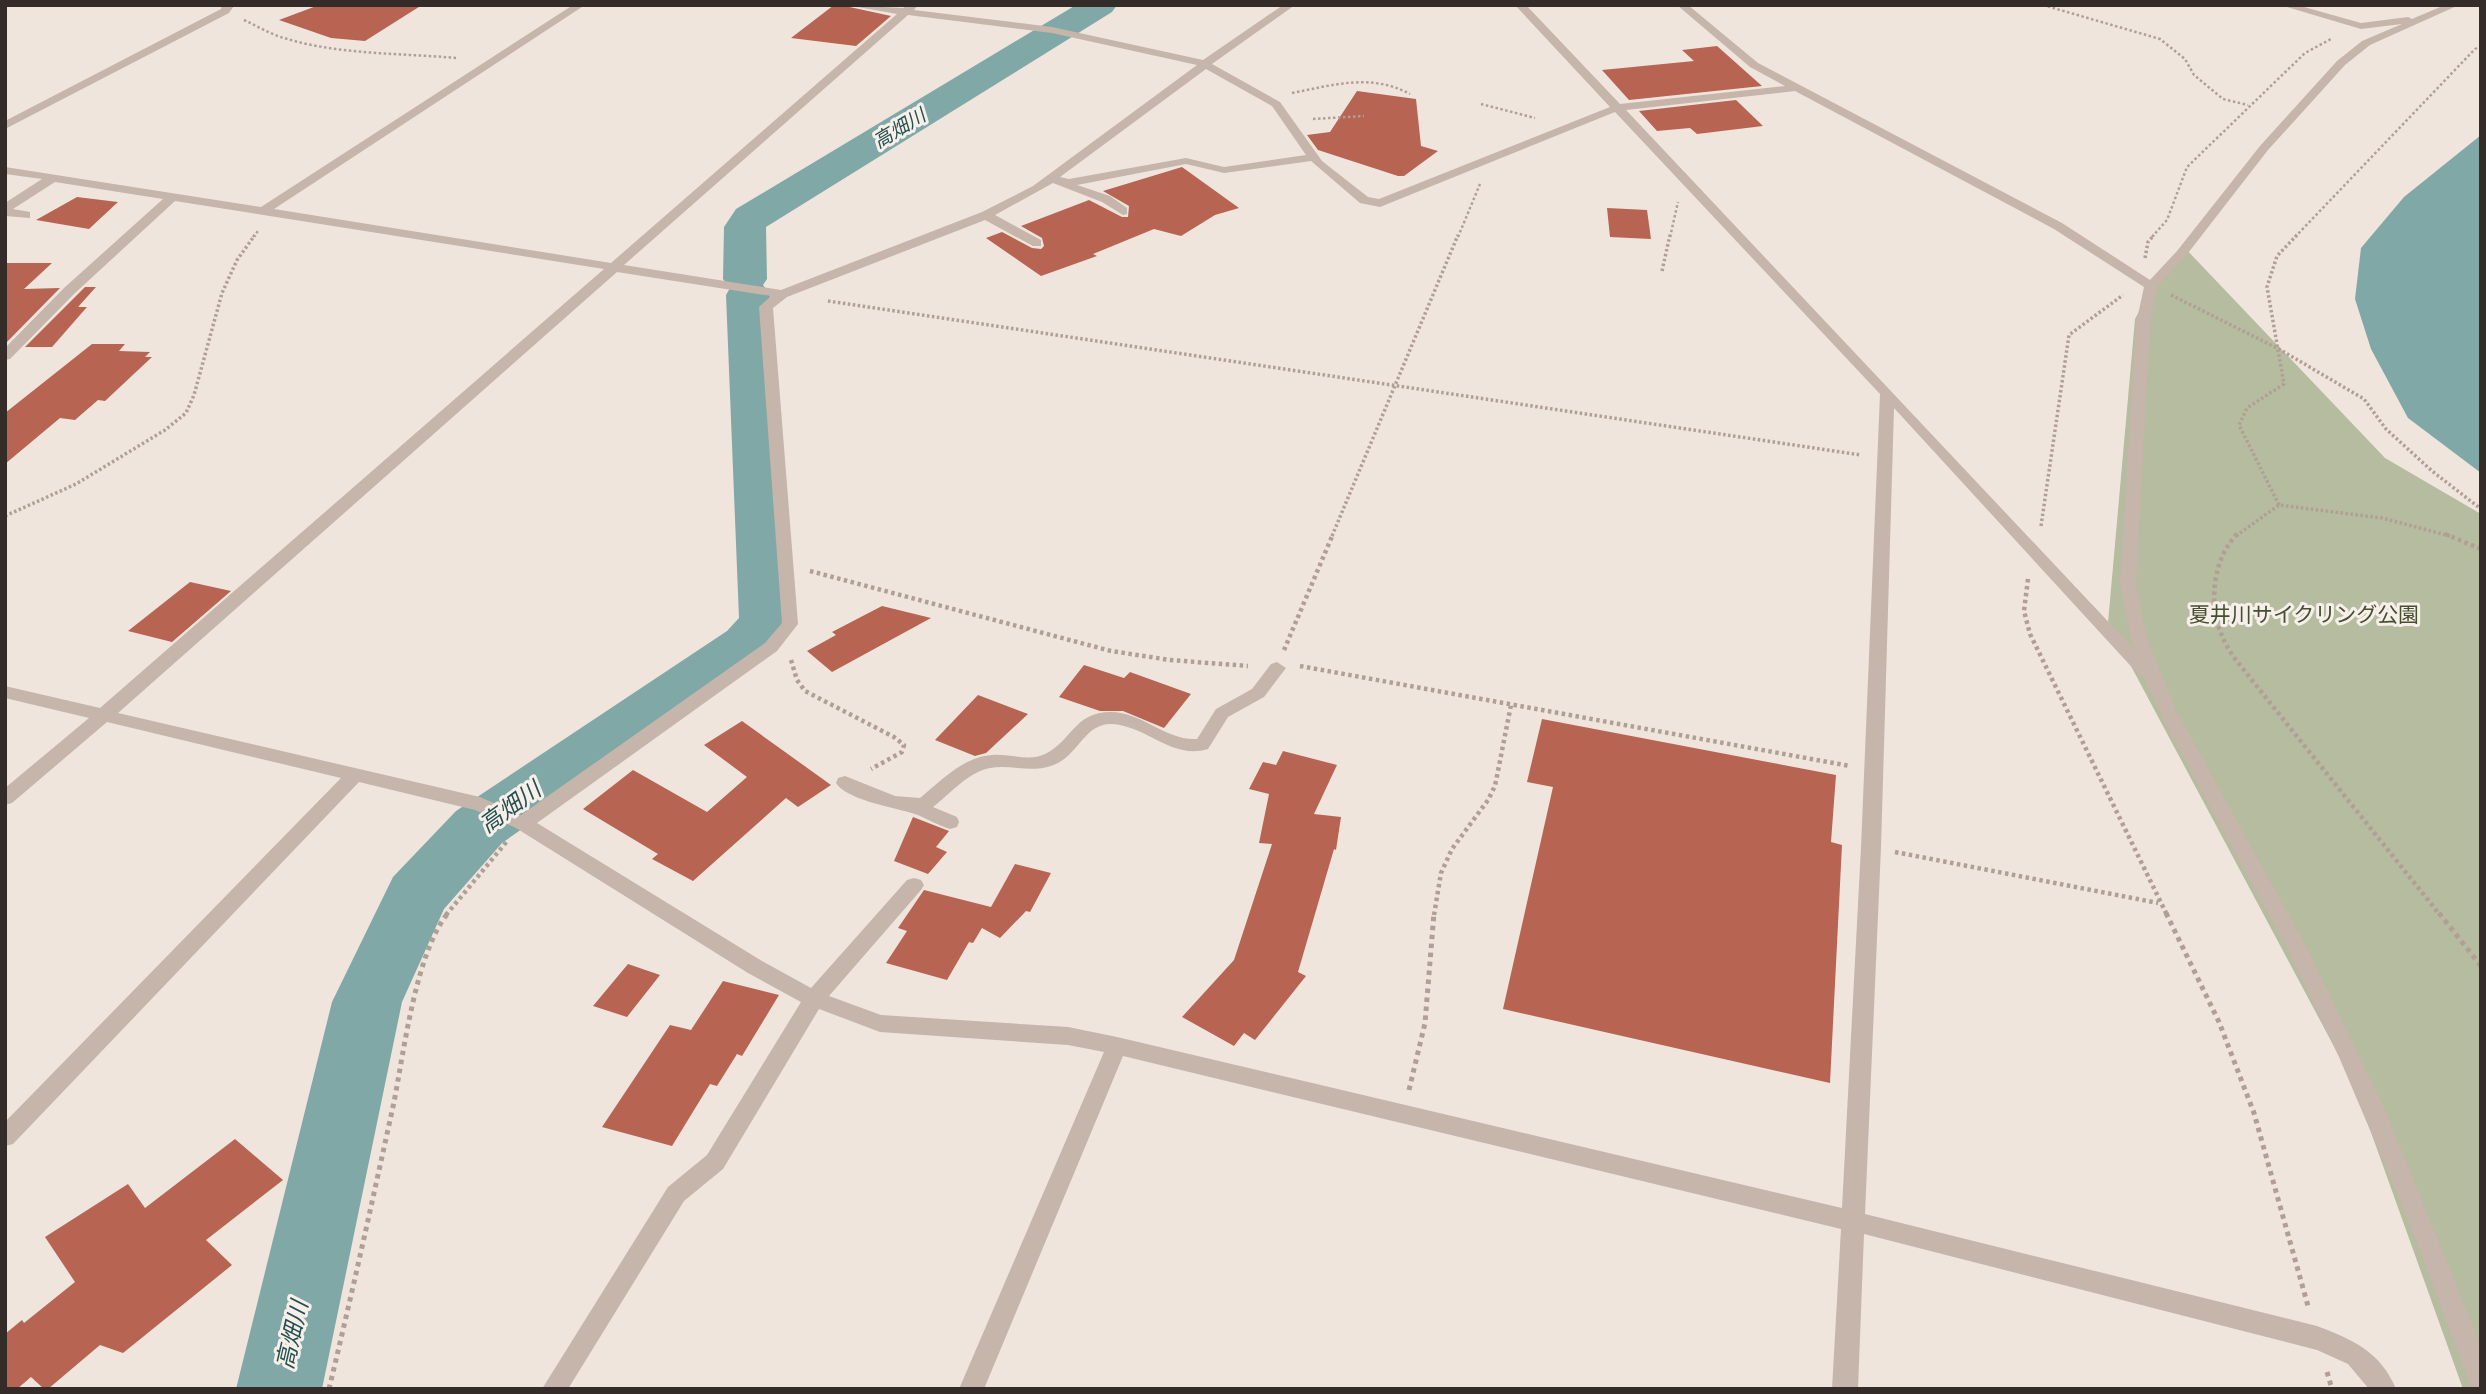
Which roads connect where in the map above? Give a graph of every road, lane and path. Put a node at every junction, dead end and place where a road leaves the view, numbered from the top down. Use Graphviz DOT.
graph roads {
  1 [pos="580,5"];
  2 [pos="852,5"];
  3 [pos="1290,5"];
  4 [pos="1520,5"];
  5 [pos="1682,5"];
  6 [pos="2043,5"];
  7 [pos="2285,5"];
  8 [pos="2454,5"];
  9 [pos="226,8"];
  10 [pos="909,8"];
  11 [pos="2421,20"];
  12 [pos="2361,26"];
  13 [pos="2481,46"];
  14 [pos="493,61"];
  15 [pos="1205,64"];
  16 [pos="1793,88"];
  17 [pos="1410,94"];
  18 [pos="1267,97"];
  19 [pos="1481,104"];
  20 [pos="2249,105"];
  21 [pos="1616,108"];
  22 [pos="1364,116"];
  23 [pos="1288,120"];
  24 [pos="5,126"];
  25 [pos="1566,127"];
  26 [pos="1314,157"];
  27 [pos="1492,157"];
  28 [pos="5,170"];
  29 [pos="54,177"];
  30 [pos="1052,179"];
  31 [pos="1069,183"];
  32 [pos="1691,187"];
  33 [pos="172,197"];
  34 [pos="5,210"];
  35 [pos="270,211"];
  36 [pos="1124,211"];
  37 [pos="26,215"];
  38 [pos="986,215"];
  39 [pos="1037,243"];
  40 [pos="614,266"];
  41 [pos="1662,271"];
  42 [pos="2147,283"];
  43 [pos="782,294"];
  44 [pos="2279,349"];
  45 [pos="5,356"];
  46 [pos="1396,385"];
  47 [pos="1887,394"];
  48 [pos="1885,459"];
  49 [pos="2279,505"];
  50 [pos="2481,509"];
  51 [pos="5,516"];
  52 [pos="2481,549"];
  53 [pos="2035,552"];
  54 [pos="786,564"];
  55 [pos="783,636"];
  56 [pos="1277,668"];
  57 [pos="2149,675"];
  58 [pos="5,692"];
  59 [pos="1511,705"];
  60 [pos="104,715"];
  61 [pos="1874,770"];
  62 [pos="355,774"];
  63 [pos="845,783"];
  64 [pos="5,798"];
  65 [pos="915,807"];
  66 [pos="517,820"];
  67 [pos="950,822"];
  68 [pos="1871,847"];
  69 [pos="914,885"];
  70 [pos="2159,903"];
  71 [pos="2481,966"];
  72 [pos="814,999"];
  73 [pos="1117,1046"];
  74 [pos="1404,1114"];
  75 [pos="5,1137"];
  76 [pos="1853,1221"];
  77 [pos="2317,1338"];
  78 [pos="2481,1381"];
  79 [pos="329,1389"];
  80 [pos="554,1389"];
  81 [pos="971,1389"];
  82 [pos="1845,1389"];
  83 [pos="2332,1389"];
  84 [pos="2384,1389"];
  1 -- 14 [label="street"];
  2 -- 10 [label="street"];
  3 -- 15 [label="street"];
  4 -- 21 [label="street"];
  5 -- 16 [label="street"];
  6 -- 20 [label="path"];
  7 -- 12 [label="street"];
  8 -- 11 [label="street"];
  9 -- 14 [label="path"];
  9 -- 24 [label="street"];
  10 -- 15 [label="street"];
  10 -- 40 [label="street"];
  11 -- 12 [label="street"];
  11 -- 42 [label="street"];
  12 -- 20 [label="path"];
  13 -- 44 [label="path"];
  14 -- 35 [label="street"];
  15 -- 18 [label="street"];
  15 -- 30 [label="street"];
  16 -- 21 [label="street"];
  16 -- 42 [label="street"];
  17 -- 18 [label="path"];
  18 -- 23 [label="street"];
  19 -- 25 [label="path"];
  20 -- 42 [label="path"];
  21 -- 25 [label="street"];
  21 -- 32 [label="street"];
  22 -- 23 [label="path"];
  23 -- 26 [label="street"];
  25 -- 27 [label="street"];
  26 -- 27 [label="street"];
  26 -- 31 [label="street"];
  27 -- 46 [label="path"];
  28 -- 29 [label="street"];
  29 -- 33 [label="street"];
  29 -- 34 [label="street"];
  30 -- 31 [label="street"];
  30 -- 38 [label="street"];
  31 -- 36 [label="street"];
  32 -- 41 [label="path"];
  32 -- 47 [label="street"];
  33 -- 35 [label="street"];
  33 -- 45 [label="street"];
  34 -- 37 [label="street"];
  35 -- 40 [label="street"];
  35 -- 51 [label="path"];
  38 -- 39 [label="street"];
  38 -- 43 [label="street"];
  40 -- 43 [label="street"];
  40 -- 60 [label="street"];
  42 -- 44 [label="path"];
  42 -- 53 [label="path"];
  42 -- 57 [label="street"];
  43 -- 46 [label="path"];
  43 -- 54 [label="street"];
  44 -- 49 [label="path"];
  44 -- 50 [label="path"];
  46 -- 48 [label="path"];
  46 -- 56 [label="path"];
  47 -- 48 [label="street"];
  47 -- 53 [label="street"];
  48 -- 61 [label="street"];
  49 -- 52 [label="path"];
  49 -- 71 [label="path"];
  53 -- 57 [label="street"];
  53 -- 70 [label="path"];
  54 -- 55 [label="street"];
  54 -- 56 [label="path"];
  55 -- 63 [label="path"];
  55 -- 66 [label="street"];
  56 -- 59 [label="path"];
  56 -- 65 [label="street"];
  57 -- 78 [label="street"];
  58 -- 60 [label="street"];
  59 -- 61 [label="path"];
  59 -- 74 [label="path"];
  60 -- 62 [label="street"];
  60 -- 64 [label="street"];
  61 -- 68 [label="street"];
  62 -- 66 [label="street"];
  62 -- 75 [label="street"];
  63 -- 65 [label="street"];
  65 -- 67 [label="street"];
  66 -- 72 [label="street"];
  66 -- 79 [label="path"];
  68 -- 70 [label="path"];
  68 -- 76 [label="street"];
  69 -- 72 [label="street"];
  70 -- 77 [label="path"];
  72 -- 73 [label="street"];
  72 -- 80 [label="street"];
  73 -- 74 [label="street"];
  73 -- 81 [label="street"];
  74 -- 76 [label="street"];
  76 -- 77 [label="street"];
  76 -- 82 [label="street"];
  77 -- 83 [label="path"];
  77 -- 84 [label="street"];
}
